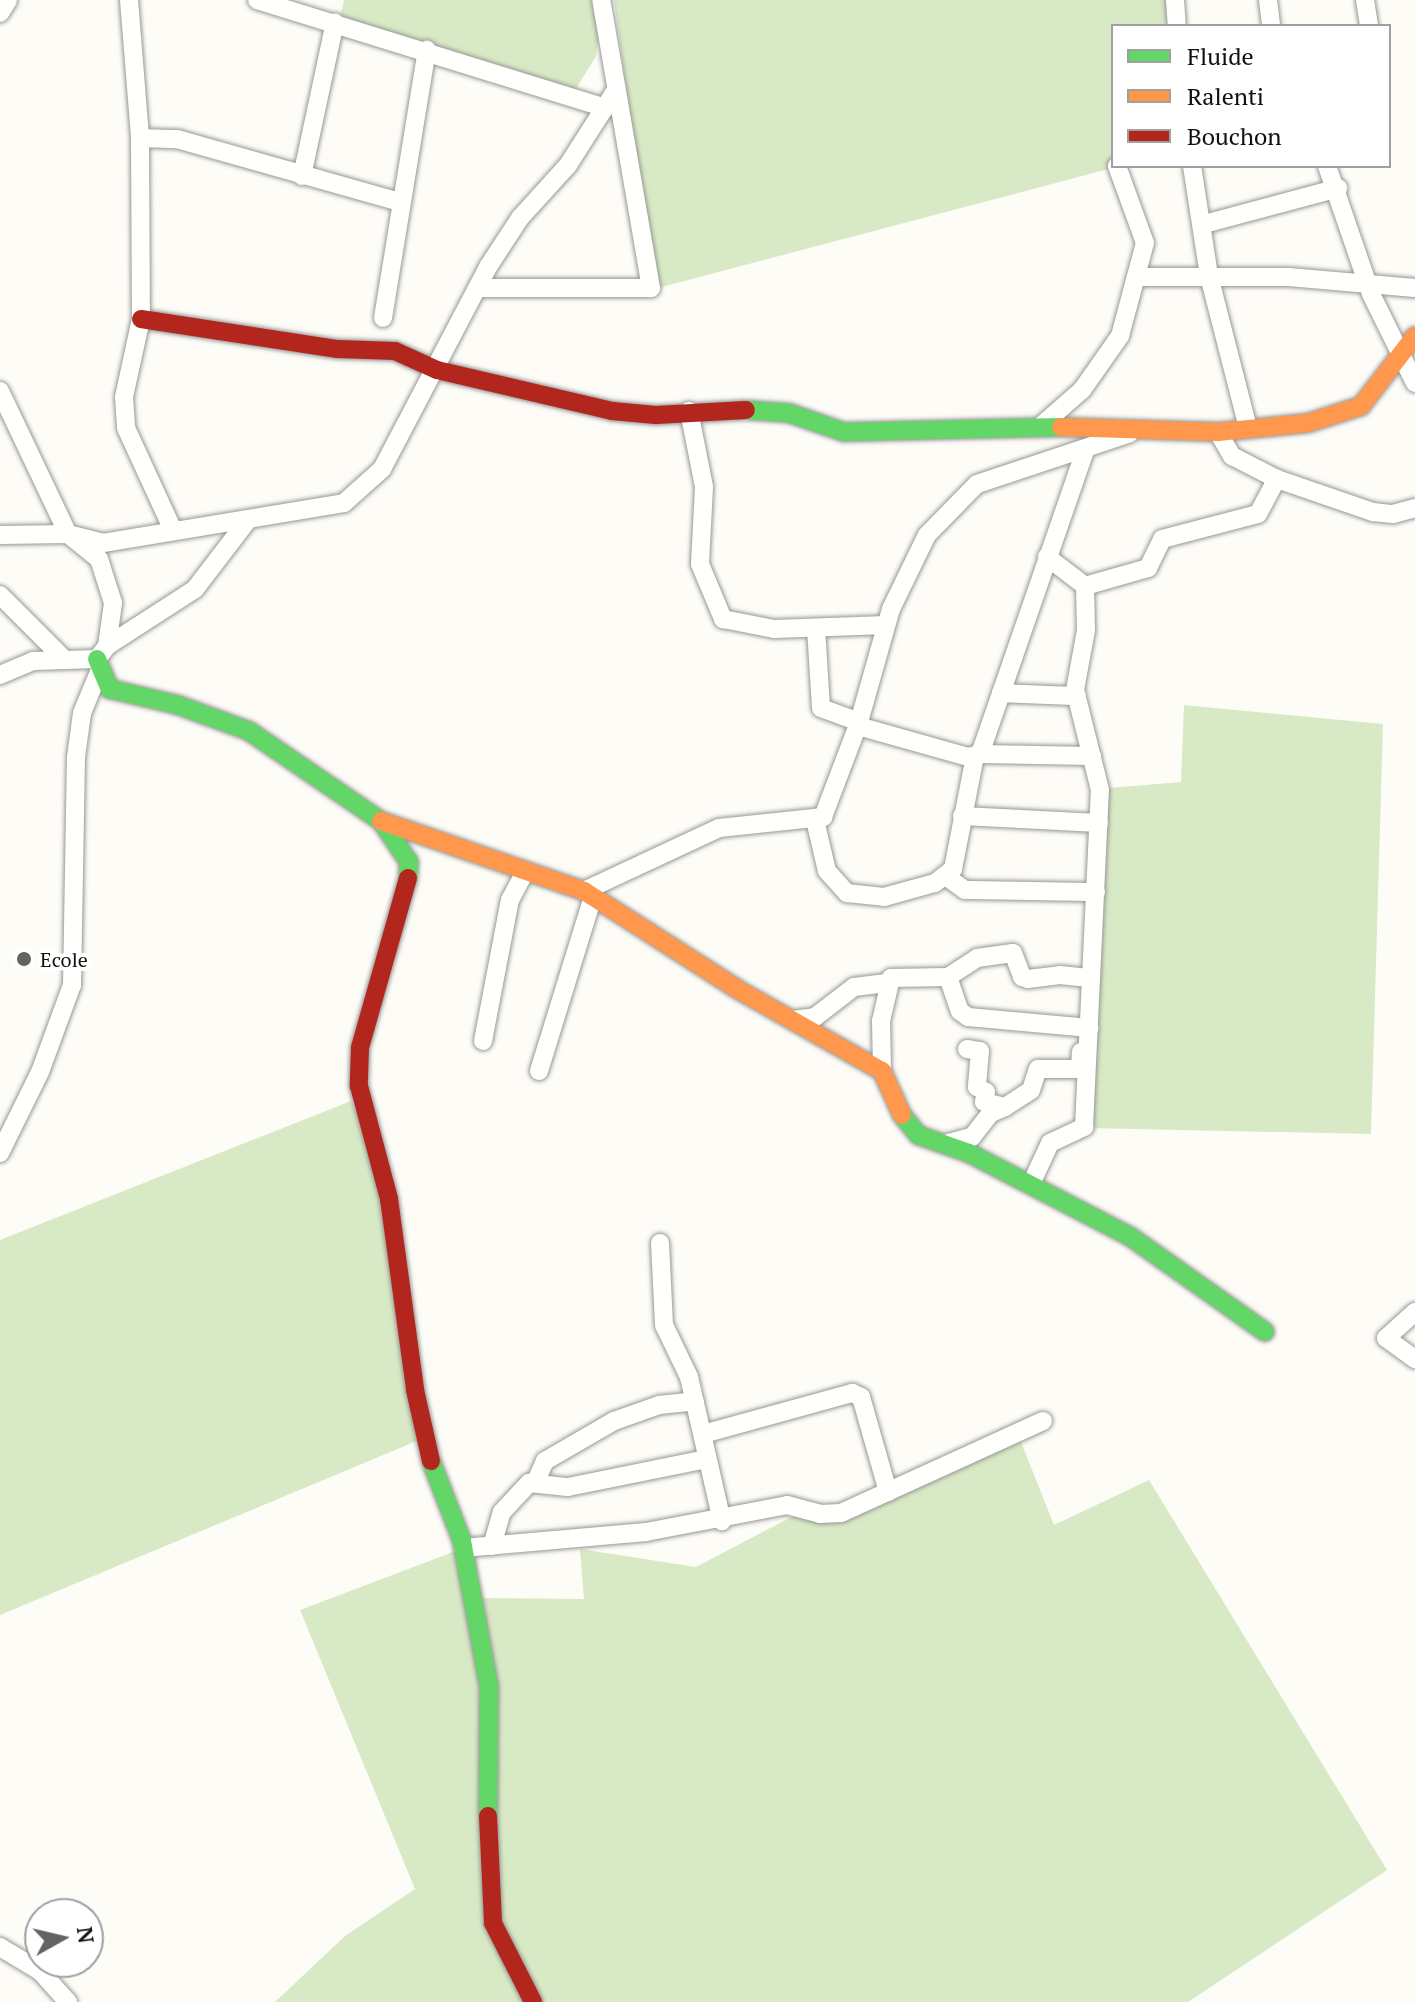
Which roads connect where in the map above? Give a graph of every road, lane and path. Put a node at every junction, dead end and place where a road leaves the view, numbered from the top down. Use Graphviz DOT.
graph roads {
  1 [pos="8,0"];
  2 [pos="129,0"];
  3 [pos="257,0"];
  4 [pos="601,0"];
  5 [pos="1175,0"];
  6 [pos="1268,0"];
  7 [pos="1365,0"];
  8 [pos="0,13"];
  9 [pos="335,22"];
  10 [pos="1177,24"];
  11 [pos="1271,24"];
  12 [pos="1369,24"];
  13 [pos="427,50"];
  14 [pos="616,90"];
  15 [pos="606,108"];
  16 [pos="140,138"];
  17 [pos="1118,168"];
  18 [pos="1192,168"];
  19 [pos="1328,168"];
  20 [pos="302,176"];
  21 [pos="1338,188"];
  22 [pos="400,202"];
  23 [pos="1204,224"];
  24 [pos="1209,276"];
  25 [pos="1136,277"];
  26 [pos="1366,280"];
  27 [pos="478,288"];
  28 [pos="1415,288"];
  29 [pos="383,318"];
  30 [pos="141,319"];
  31 [pos="1415,336"];
  32 [pos="1401,355"];
  33 [pos="437,370"];
  34 [pos="1415,383"];
  35 [pos="2,396"];
  36 [pos="689,411"];
  37 [pos="1042,425"];
  38 [pos="1248,428"];
  39 [pos="1138,430"];
  40 [pos="1218,432"];
  41 [pos="1085,450"];
  42 [pos="1277,479"];
  43 [pos="1415,508"];
  44 [pos="247,521"];
  45 [pos="172,528"];
  46 [pos="68,534"];
  47 [pos="0,535"];
  48 [pos="1047,557"];
  49 [pos="1085,586"];
  50 [pos="0,595"];
  51 [pos="886,625"];
  52 [pos="816,628"];
  53 [pos="64,659"];
  54 [pos="101,659"];
  55 [pos="0,675"];
  56 [pos="1001,693"];
  57 [pos="1077,696"];
  58 [pos="858,724"];
  59 [pos="978,755"];
  60 [pos="1092,756"];
  61 [pos="962,816"];
  62 [pos="815,820"];
  63 [pos="381,821"];
  64 [pos="1099,823"];
  65 [pos="525,872"];
  66 [pos="947,877"];
  67 [pos="1096,892"];
  68 [pos="589,894"];
  69 [pos="948,977"];
  70 [pos="1091,978"];
  71 [pos="887,983"];
  72 [pos="792,1020"];
  73 [pos="1090,1028"];
  74 [pos="483,1041"];
  75 [pos="967,1049"];
  76 [pos="539,1071"];
  77 [pos="882,1071"];
  78 [pos="1005,1107"];
  79 [pos="945,1144"];
  80 [pos="0,1153"];
  81 [pos="1031,1184"];
  82 [pos="660,1243"];
  83 [pos="1415,1312"];
  84 [pos="1265,1332"];
  85 [pos="1415,1359"];
  86 [pos="695,1401"];
  87 [pos="1043,1421"];
  88 [pos="703,1434"];
  89 [pos="707,1459"];
  90 [pos="536,1481"];
  91 [pos="888,1492"];
  92 [pos="722,1521"];
  93 [pos="492,1546"];
  94 [pos="463,1548"];
  95 [pos="0,1947"];
  96 [pos="68,2002"];
  97 [pos="533,2002"];
  1 -- 8 [label="street"];
  2 -- 16 [label="street"];
  3 -- 9 [label="street"];
  4 -- 14 [label="street"];
  5 -- 10 [label="street"];
  6 -- 11 [label="street"];
  7 -- 12 [label="street"];
  9 -- 13 [label="street"];
  9 -- 20 [label="street"];
  13 -- 15 [label="street"];
  13 -- 22 [label="street"];
  14 -- 15 [label="street"];
  14 -- 27 [label="street"];
  15 -- 27 [label="street"];
  16 -- 20 [label="street"];
  16 -- 30 [label="street"];
  17 -- 25 [label="street"];
  18 -- 23 [label="street"];
  19 -- 21 [label="street"];
  20 -- 22 [label="street"];
  21 -- 23 [label="street"];
  21 -- 26 [label="street"];
  22 -- 29 [label="street"];
  23 -- 24 [label="street"];
  24 -- 25 [label="street"];
  24 -- 26 [label="street"];
  24 -- 38 [label="street"];
  25 -- 37 [label="street"];
  26 -- 28 [label="street"];
  26 -- 32 [label="street"];
  27 -- 33 [label="street"];
  30 -- 33 [label="street"];
  30 -- 45 [label="street"];
  31 -- 32 [label="street"];
  32 -- 34 [label="street"];
  32 -- 38 [label="street"];
  33 -- 36 [label="street"];
  33 -- 44 [label="street"];
  35 -- 46 [label="street"];
  36 -- 37 [label="street"];
  36 -- 52 [label="street"];
  37 -- 39 [label="street"];
  38 -- 40 [label="street"];
  39 -- 40 [label="street"];
  39 -- 41 [label="street"];
  40 -- 42 [label="street"];
  41 -- 48 [label="street"];
  41 -- 51 [label="street"];
  42 -- 43 [label="street"];
  42 -- 49 [label="street"];
  44 -- 45 [label="street"];
  44 -- 54 [label="street"];
  45 -- 46 [label="street"];
  46 -- 47 [label="street"];
  46 -- 54 [label="street"];
  48 -- 49 [label="street"];
  48 -- 56 [label="street"];
  49 -- 57 [label="street"];
  50 -- 53 [label="street"];
  51 -- 52 [label="street"];
  51 -- 58 [label="street"];
  52 -- 58 [label="street"];
  53 -- 54 [label="street"];
  53 -- 55 [label="street"];
  54 -- 63 [label="street"];
  54 -- 80 [label="street"];
  56 -- 57 [label="street"];
  56 -- 59 [label="street"];
  57 -- 60 [label="street"];
  58 -- 59 [label="street"];
  58 -- 62 [label="street"];
  59 -- 60 [label="street"];
  59 -- 61 [label="street"];
  60 -- 64 [label="street"];
  61 -- 64 [label="street"];
  61 -- 66 [label="street"];
  62 -- 66 [label="street"];
  62 -- 68 [label="street"];
  63 -- 65 [label="street"];
  63 -- 94 [label="street"];
  64 -- 67 [label="street"];
  65 -- 68 [label="street"];
  65 -- 74 [label="street"];
  66 -- 67 [label="street"];
  67 -- 70 [label="street"];
  68 -- 72 [label="street"];
  68 -- 76 [label="street"];
  69 -- 70 [label="street"];
  69 -- 71 [label="street"];
  69 -- 73 [label="street"];
  70 -- 73 [label="street"];
  71 -- 72 [label="street"];
  71 -- 77 [label="street"];
  72 -- 77 [label="street"];
  73 -- 78 [label="street"];
  73 -- 81 [label="street"];
  75 -- 78 [label="street"];
  77 -- 79 [label="street"];
  78 -- 79 [label="street"];
  79 -- 81 [label="street"];
  81 -- 84 [label="street"];
  82 -- 86 [label="street"];
  83 -- 85 [label="street"];
  86 -- 88 [label="street"];
  86 -- 90 [label="street"];
  87 -- 91 [label="street"];
  88 -- 89 [label="street"];
  88 -- 91 [label="street"];
  89 -- 90 [label="street"];
  89 -- 92 [label="street"];
  90 -- 93 [label="street"];
  91 -- 92 [label="street"];
  92 -- 93 [label="street"];
  93 -- 94 [label="street"];
  94 -- 97 [label="street"];
  95 -- 96 [label="street"];
}
